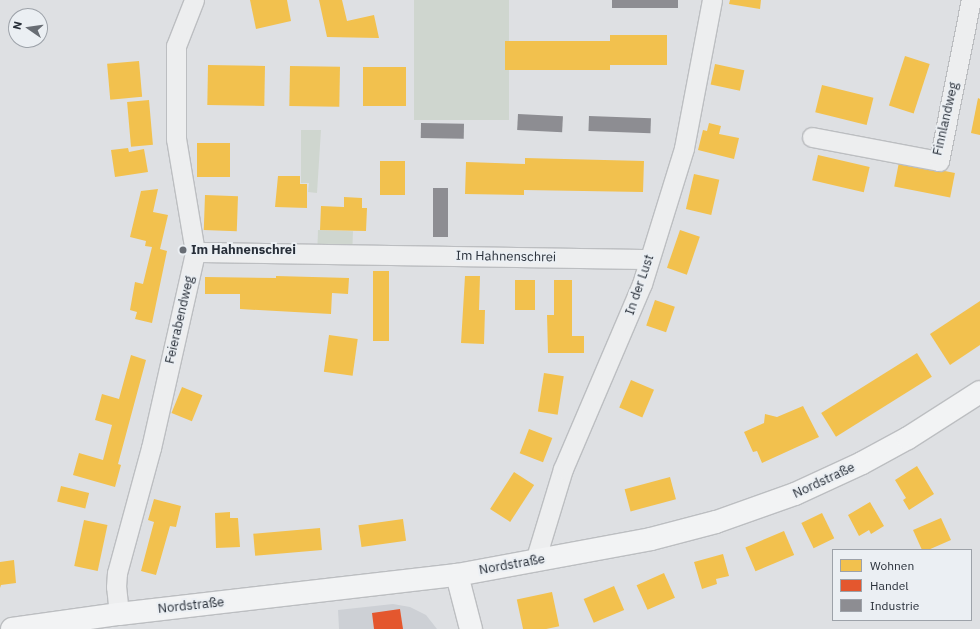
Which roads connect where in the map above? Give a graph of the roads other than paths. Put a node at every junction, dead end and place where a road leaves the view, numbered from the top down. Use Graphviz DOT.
graph roads {
  1 [pos="194,0"];
  2 [pos="712,0"];
  3 [pos="971,0"];
  4 [pos="812,137"];
  5 [pos="195,252"];
  6 [pos="649,259"];
  7 [pos="980,392"];
  8 [pos="536,561"];
  9 [pos="457,575"];
  10 [pos="119,614"];
  11 [pos="12,629"];
  12 [pos="471,629"];
  1 -- 5 [label="street, Feierabendweg"];
  2 -- 6 [label="street, In der Lust"];
  3 -- 4 [label="street, Finnlandweg"];
  5 -- 6 [label="street, Im Hahnenschrei"];
  5 -- 10 [label="street, Feierabendweg"];
  6 -- 8 [label="street, In der Lust"];
  7 -- 8 [label="main road, Nordstraße"];
  8 -- 9 [label="main road, Nordstraße"];
  9 -- 10 [label="main road, Nordstraße"];
  9 -- 12 [label="main road"];
  10 -- 11 [label="main road, Nordstraße"];
}
